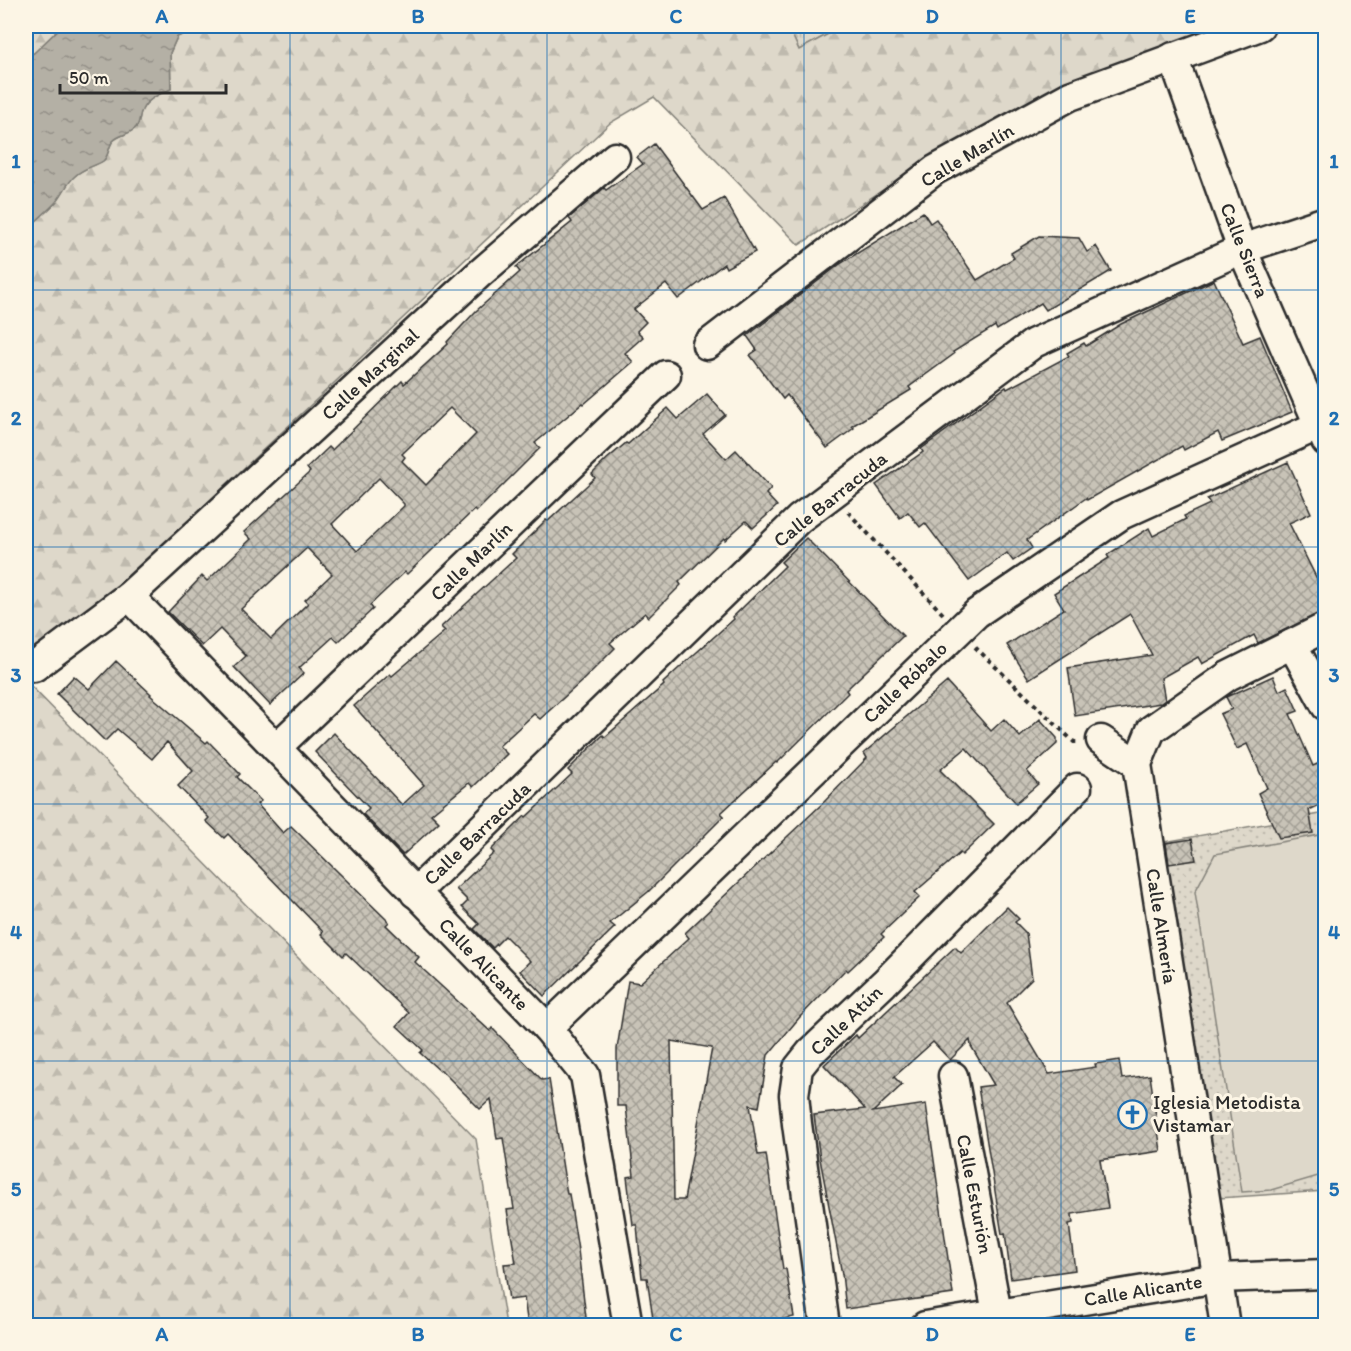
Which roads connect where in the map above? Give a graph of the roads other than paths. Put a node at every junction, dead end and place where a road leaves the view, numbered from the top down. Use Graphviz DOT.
graph roads {
  1 [pos="1260,26"];
  2 [pos="1173,57"];
  3 [pos="615,157"];
  4 [pos="1326,221"];
  5 [pos="1242,249"];
  6 [pos="706,345"];
  7 [pos="666,375"];
  8 [pos="1323,429"];
  9 [pos="129,596"];
  10 [pos="1326,627"];
  11 [pos="1292,644"];
  12 [pos="34,668"];
  13 [pos="1326,706"];
  14 [pos="1101,740"];
  15 [pos="276,748"];
  16 [pos="1137,764"];
  17 [pos="1077,788"];
  18 [pos="415,893"];
  19 [pos="547,1028"];
  20 [pos="953,1076"];
  21 [pos="1326,1274"];
  22 [pos="1218,1278"];
  23 [pos="998,1313"];
  24 [pos="628,1326"];
  25 [pos="825,1326"];
  26 [pos="926,1326"];
  27 [pos="1225,1326"];
  1 -- 2 [label="street, Calle Marlín"];
  2 -- 5 [label="street, Calle Sierra"];
  2 -- 6 [label="street, Calle Marlín"];
  3 -- 9 [label="street, Calle Marginal"];
  4 -- 5 [label="street, Calle Barracuda"];
  5 -- 8 [label="street, Calle Sierra"];
  5 -- 18 [label="street, Calle Barracuda"];
  7 -- 15 [label="street, Calle Marlín"];
  8 -- 19 [label="street, Calle Róbalo"];
  9 -- 12 [label="street, Calle Marginal"];
  9 -- 15 [label="street, Calle Alicante"];
  10 -- 11 [label="street"];
  11 -- 13 [label="street"];
  11 -- 16 [label="street"];
  14 -- 16 [label="street"];
  15 -- 18 [label="street, Calle Alicante"];
  16 -- 22 [label="street, Calle Almería"];
  17 -- 25 [label="street, Calle Atún"];
  18 -- 19 [label="street, Calle Alicante"];
  19 -- 24 [label="street, Calle Alicante"];
  20 -- 23 [label="street, Calle Esturión"];
  21 -- 22 [label="street, Calle Alicante"];
  22 -- 23 [label="street, Calle Alicante"];
  22 -- 27 [label="street, Calle Almería"];
  23 -- 26 [label="street, Calle Alicante"];
}
